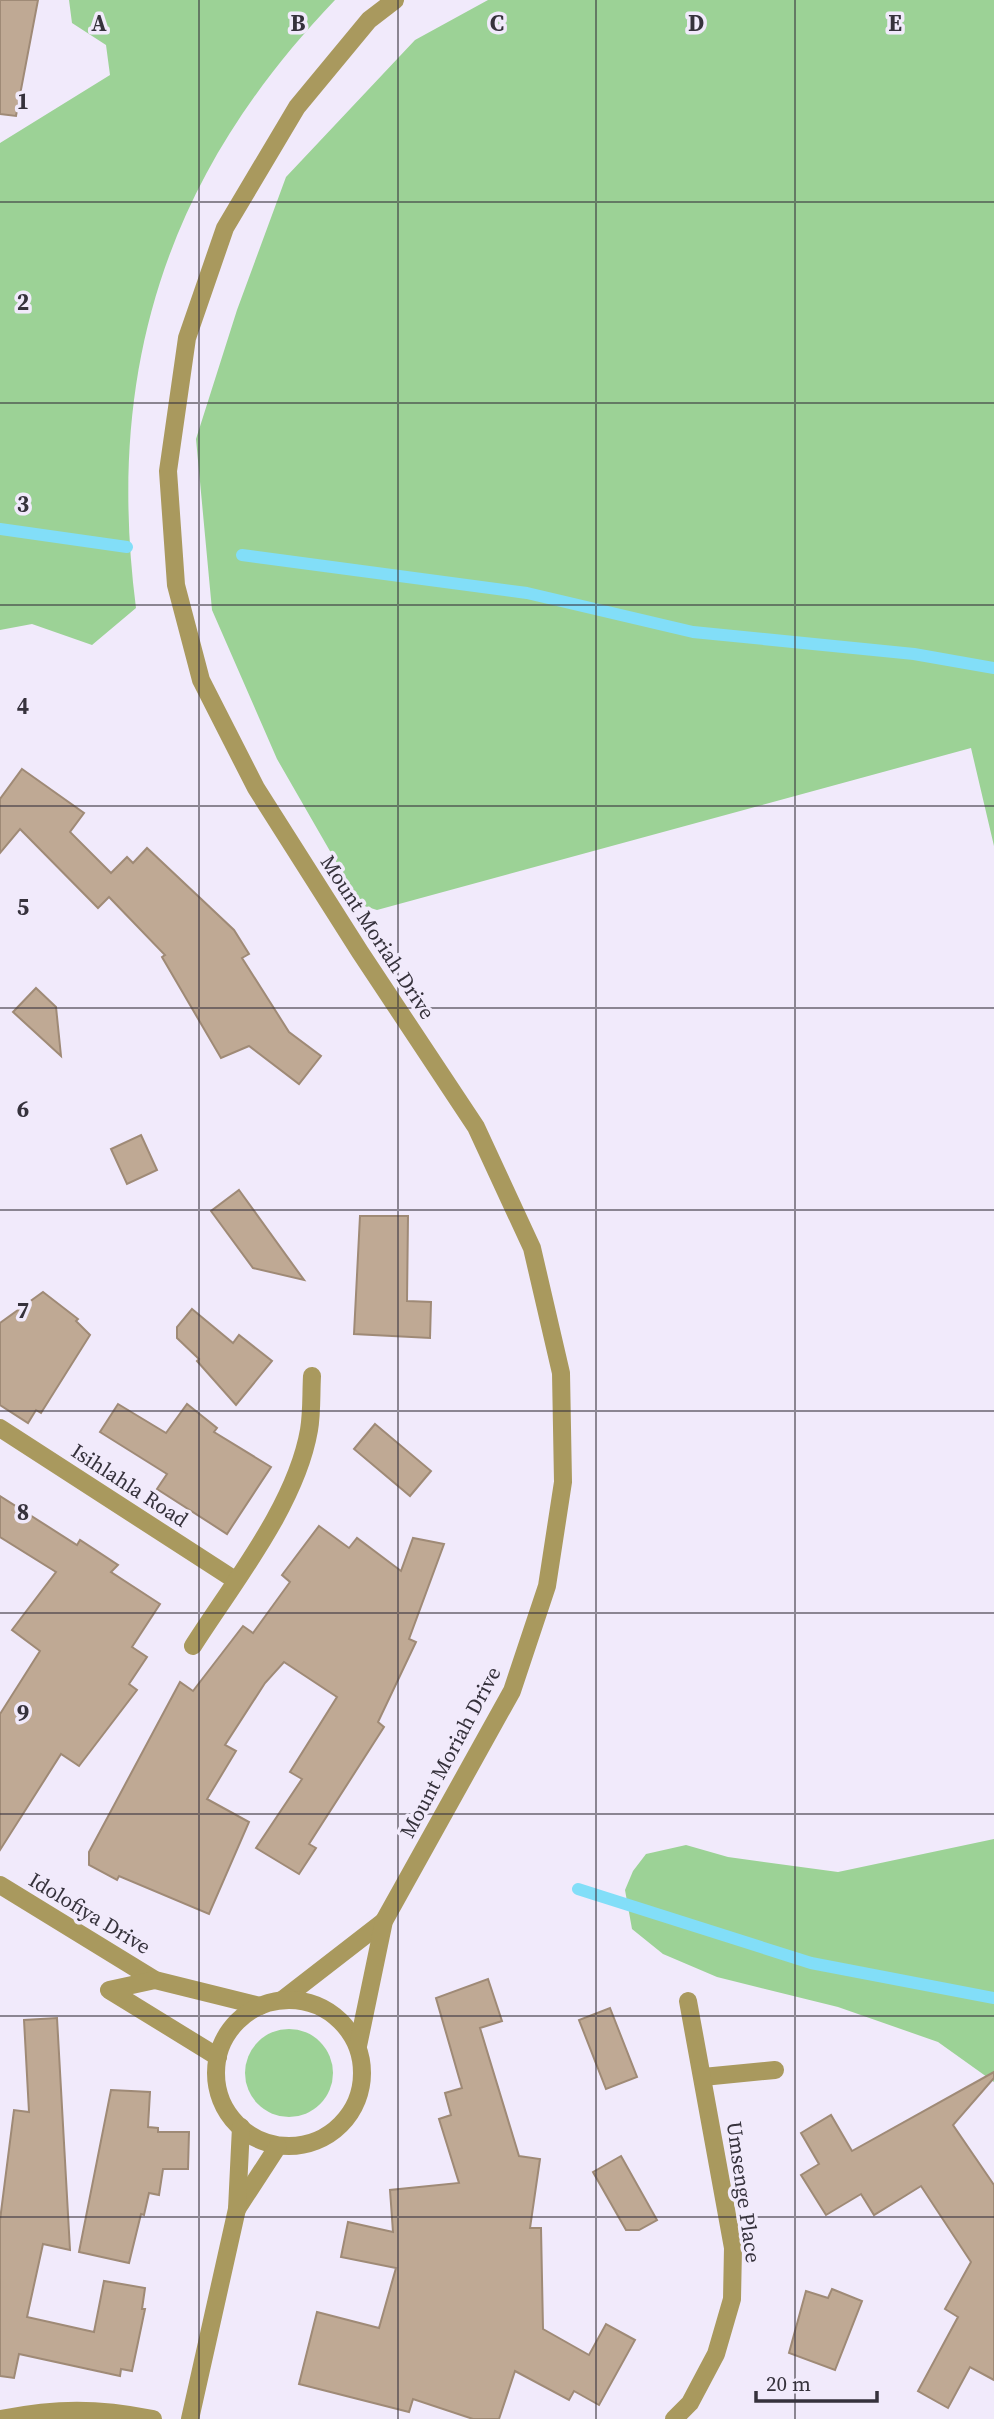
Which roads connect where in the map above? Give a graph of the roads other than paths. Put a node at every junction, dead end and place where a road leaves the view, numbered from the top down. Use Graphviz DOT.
graph roads {
  1 [pos="395,0"];
  2 [pos="312,1376"];
  3 [pos="0,1428"];
  4 [pos="235,1580"];
  5 [pos="193,1646"];
  6 [pos="0,1885"];
  7 [pos="384,1921"];
  8 [pos="155,1980"];
  9 [pos="282,2000"];
  10 [pos="688,2001"];
  11 [pos="260,2006"];
  12 [pos="358,2046"];
  13 [pos="218,2057"];
  14 [pos="775,2070"];
  15 [pos="703,2077"];
  16 [pos="241,2127"];
  17 [pos="278,2146"];
  18 [pos="237,2209"];
  19 [pos="1,2419"];
  20 [pos="153,2419"];
  21 [pos="190,2419"];
  22 [pos="674,2419"];
  1 -- 7 [label="street, Mount Moriah Drive"];
  2 -- 4 [label="street"];
  3 -- 4 [label="street, Isihlahla Road"];
  4 -- 5 [label="street"];
  6 -- 8 [label="street, Idolofiya Drive"];
  7 -- 9 [label="street, Mount Moriah Drive"];
  7 -- 12 [label="street, Mount Moriah Drive"];
  8 -- 11 [label="street, Idolofiya Drive"];
  8 -- 13 [label="street, Idolofiya Drive"];
  9 -- 11 [label="street, Mount Moriah Drive"];
  9 -- 12 [label="street, Mount Moriah Drive"];
  10 -- 15 [label="street, Umsenge Place"];
  11 -- 13 [label="street, Mount Moriah Drive"];
  12 -- 17 [label="street, Mount Moriah Drive"];
  13 -- 16 [label="street, Mount Moriah Drive"];
  14 -- 15 [label="street"];
  15 -- 22 [label="street, Umsenge Place"];
  16 -- 17 [label="street, Mount Moriah Drive"];
  16 -- 18 [label="street"];
  17 -- 18 [label="street"];
  18 -- 21 [label="street"];
  19 -- 20 [label="street"];
}
